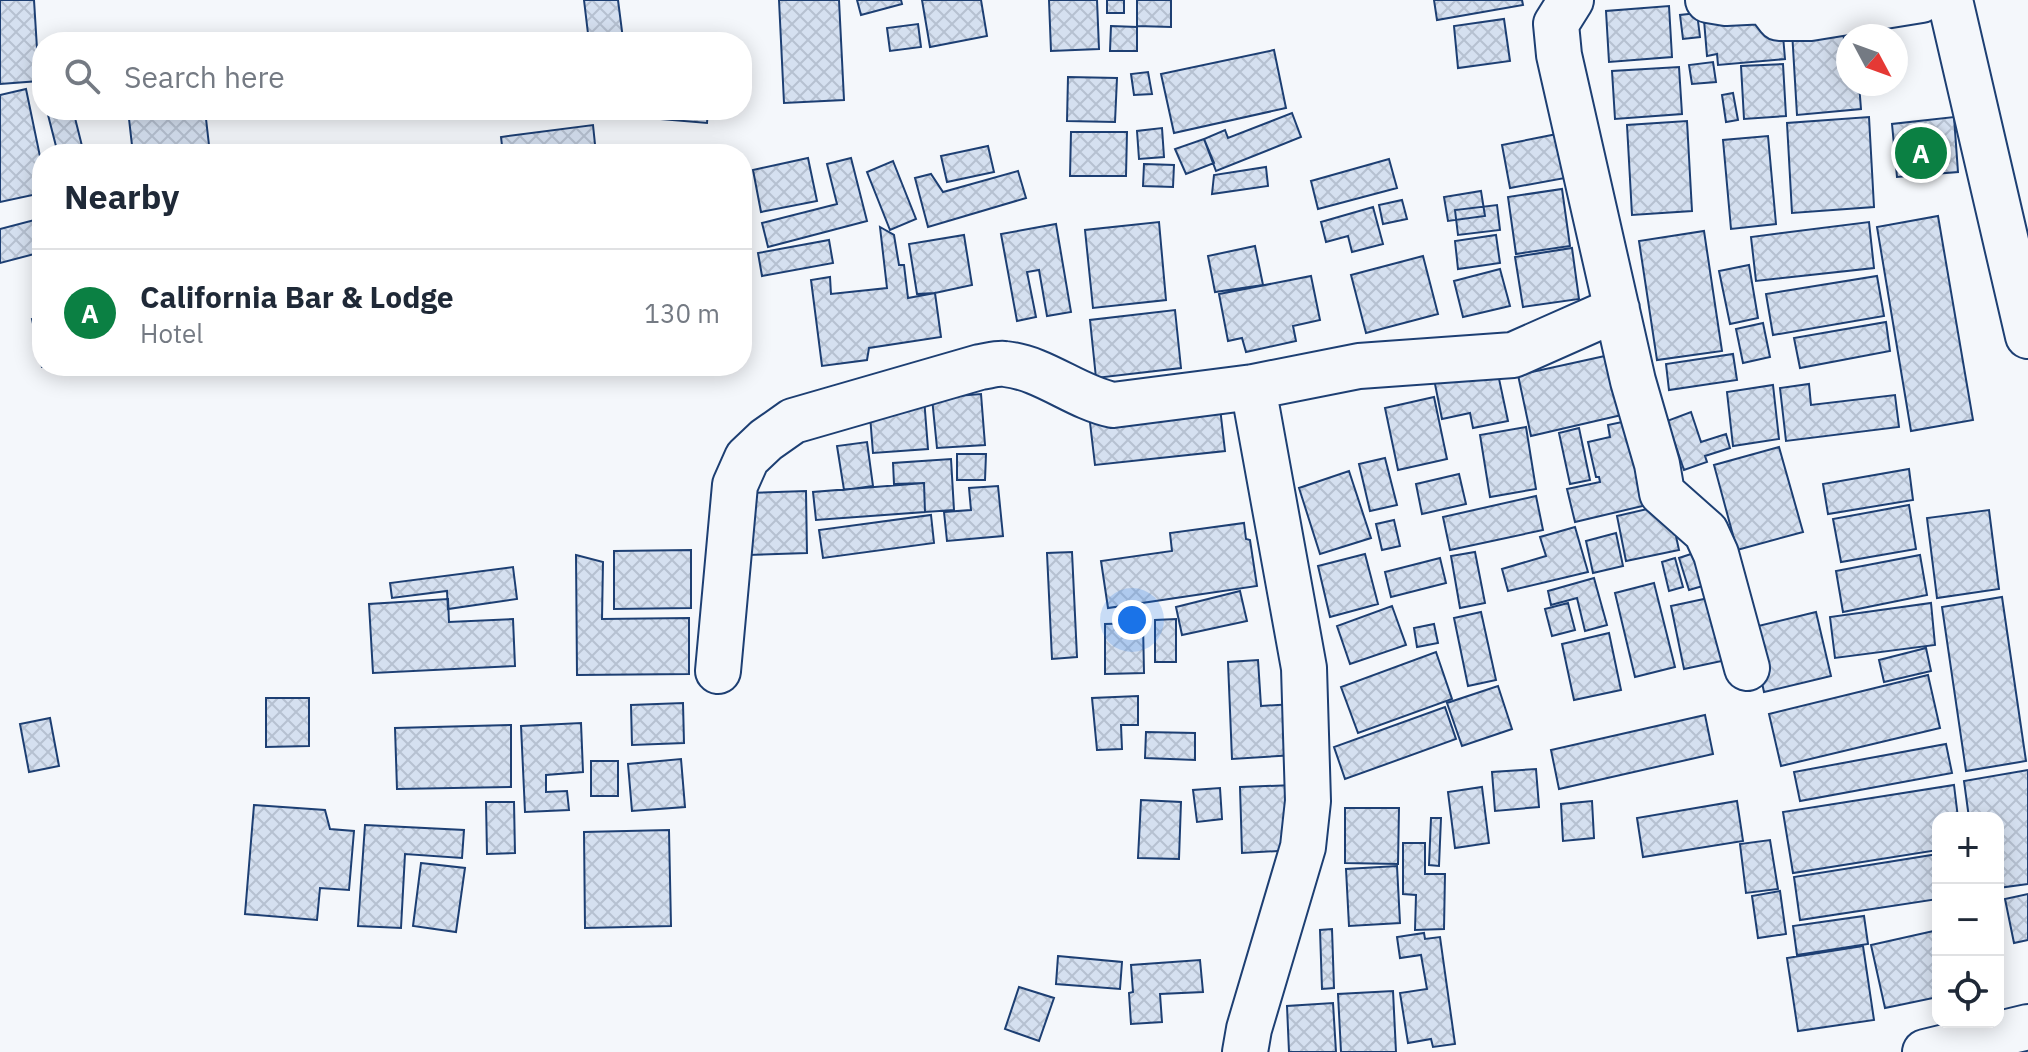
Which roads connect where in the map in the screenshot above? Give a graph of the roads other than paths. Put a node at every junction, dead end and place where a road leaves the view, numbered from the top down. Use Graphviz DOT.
graph roads {
  1 [pos="1571,0"];
  2 [pos="1708,0"];
  3 [pos="1921,0"];
  4 [pos="1950,0"];
  5 [pos="1617,309"];
  6 [pos="2028,336"];
  7 [pos="1253,387"];
  8 [pos="1747,668"];
  9 [pos="718,671"];
  10 [pos="2028,1027"];
  11 [pos="1245,1052"];
  12 [pos="1925,1052"];
  1 -- 5 [label="street"];
  2 -- 3 [label="street"];
  4 -- 6 [label="street"];
  5 -- 7 [label="street"];
  5 -- 8 [label="street"];
  7 -- 9 [label="street"];
  7 -- 11 [label="street"];
  10 -- 12 [label="street"];
}
